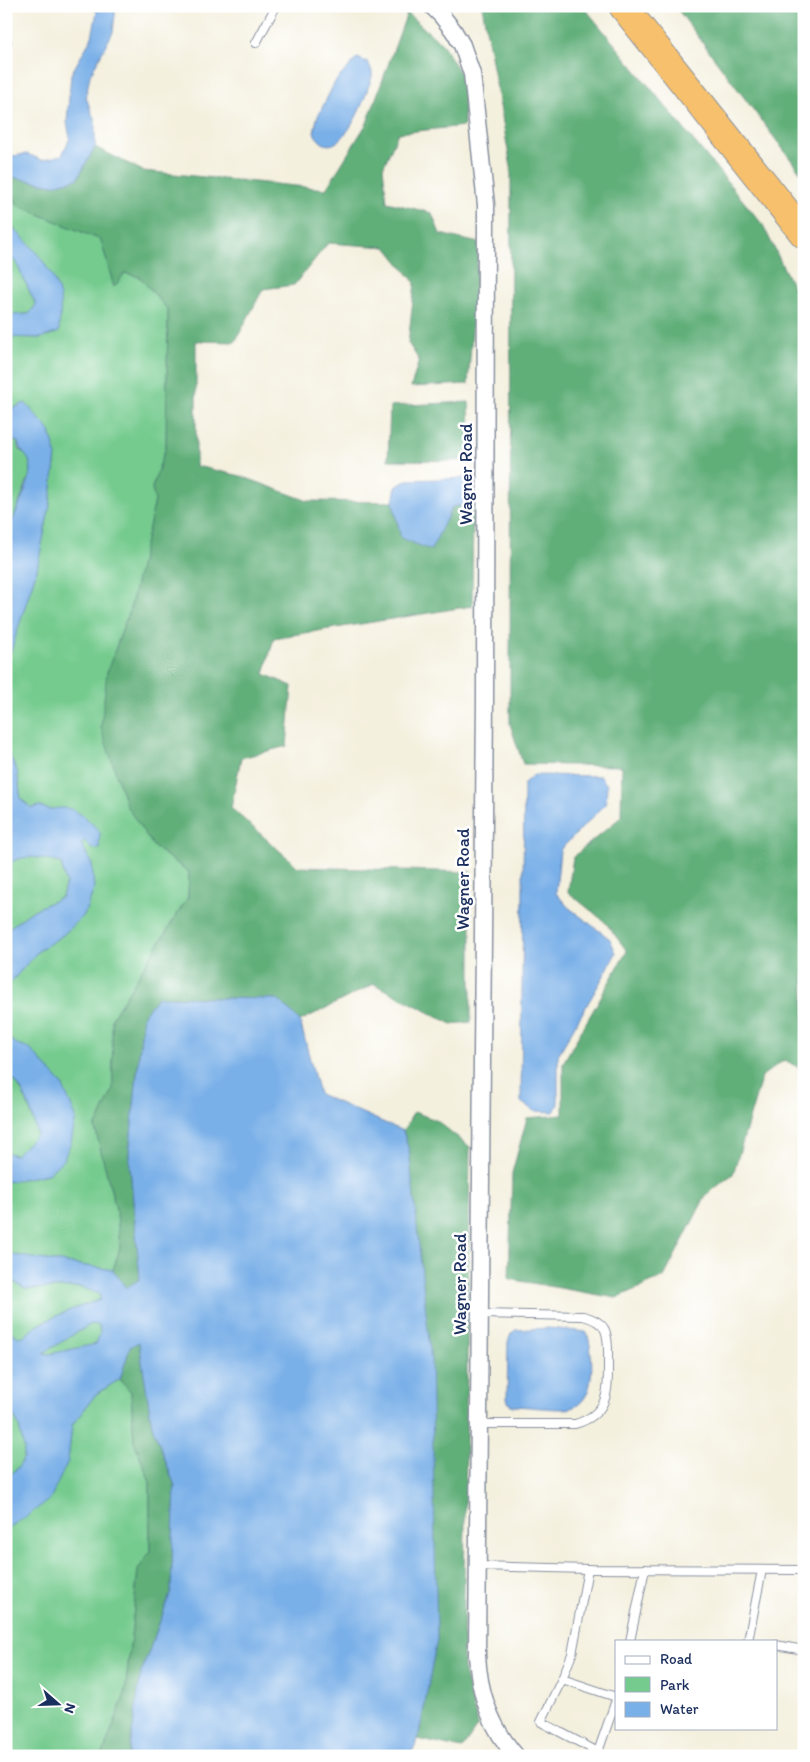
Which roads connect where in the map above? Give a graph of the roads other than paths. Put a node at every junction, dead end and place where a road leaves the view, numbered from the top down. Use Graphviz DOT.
graph roads {
  1 [pos="276,6"];
  2 [pos="432,6"];
  3 [pos="624,6"];
  4 [pos="256,43"];
  5 [pos="804,234"];
  6 [pos="480,1314"];
  7 [pos="479,1424"];
  8 [pos="478,1566"];
  9 [pos="588,1569"];
  10 [pos="645,1569"];
  11 [pos="762,1570"];
  12 [pos="804,1570"];
  13 [pos="630,1640"];
  14 [pos="748,1640"];
  15 [pos="778,1646"];
  16 [pos="804,1650"];
  17 [pos="562,1679"];
  18 [pos="615,1699"];
  19 [pos="615,1702"];
  20 [pos="516,1756"];
  1 -- 4 [label="lane"];
  2 -- 6 [label="street, Wagner Road"];
  3 -- 5 [label="highway"];
  6 -- 7 [label="street, Wagner Road"];
  6 -- 7 [label="lane"];
  7 -- 8 [label="street, Wagner Road"];
  8 -- 9 [label="lane"];
  8 -- 20 [label="street, Wagner Road"];
  9 -- 10 [label="lane"];
  9 -- 17 [label="lane"];
  10 -- 11 [label="lane"];
  10 -- 13 [label="lane"];
  11 -- 12 [label="lane"];
  11 -- 14 [label="lane"];
  15 -- 16 [label="lane"];
  17 -- 18 [label="lane"];
  17 -- 19 [label="lane"];
}
